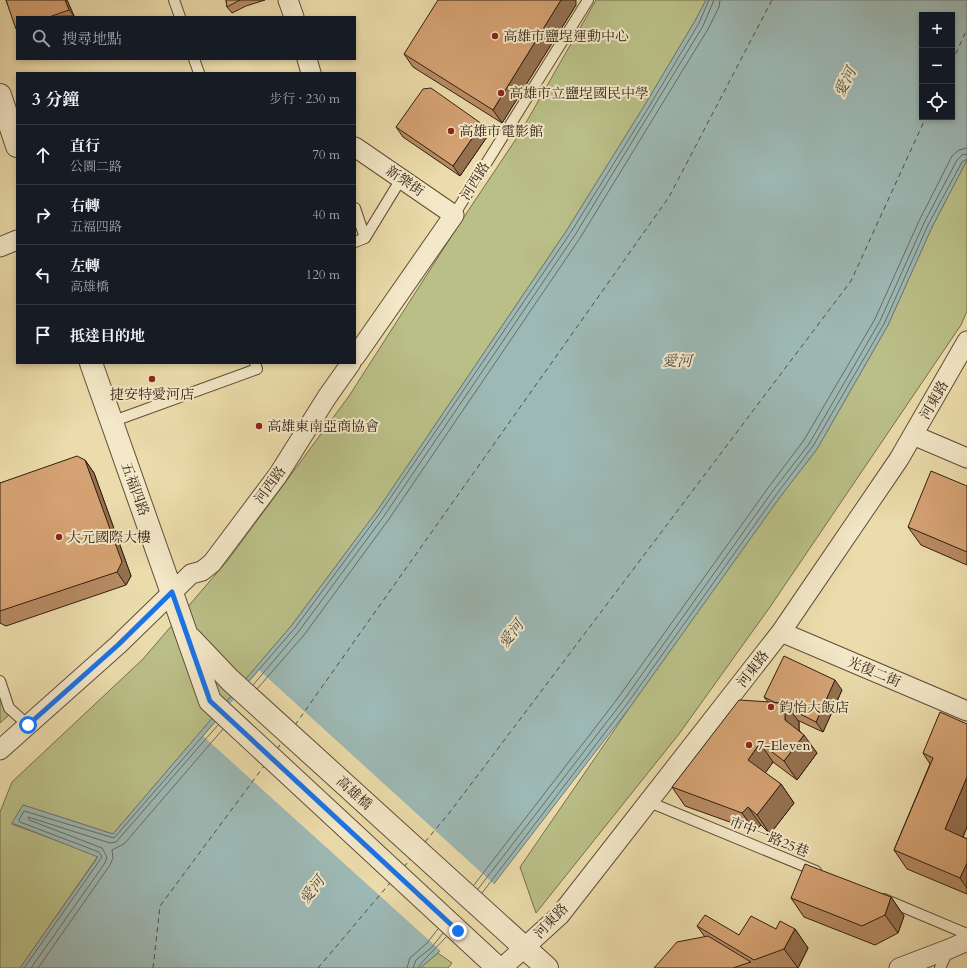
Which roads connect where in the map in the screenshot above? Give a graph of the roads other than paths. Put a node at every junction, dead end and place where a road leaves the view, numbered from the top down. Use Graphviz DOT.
graph roads {
  1 [pos="174,0"];
  2 [pos="288,0"];
  3 [pos="588,0"];
  4 [pos="180,16"];
  5 [pos="294,16"];
  6 [pos="194,60"];
  7 [pos="307,60"];
  8 [pos="199,72"];
  9 [pos="311,72"];
  10 [pos="0,95"];
  11 [pos="16,143"];
  12 [pos="356,148"];
  13 [pos="402,179"];
  14 [pos="356,211"];
  15 [pos="454,215"];
  16 [pos="365,238"];
  17 [pos="16,240"];
  18 [pos="356,242"];
  19 [pos="0,247"];
  20 [pos="967,342"];
  21 [pos="356,356"];
  22 [pos="91,364"];
  23 [pos="350,364"];
  24 [pos="256,366"];
  25 [pos="111,422"];
  26 [pos="914,435"];
  27 [pos="967,458"];
  28 [pos="172,592"];
  29 [pos="781,632"];
  30 [pos="189,637"];
  31 [pos="230,680"];
  32 [pos="0,682"];
  33 [pos="967,711"];
  34 [pos="28,725"];
  35 [pos="0,750"];
  36 [pos="649,802"];
  37 [pos="827,876"];
  38 [pos="871,894"];
  39 [pos="967,934"];
  40 [pos="967,940"];
  41 [pos="524,947"];
  42 [pos="949,950"];
  43 [pos="498,968"];
  44 [pos="502,968"];
  45 [pos="547,968"];
  46 [pos="899,968"];
  47 [pos="940,968"];
  1 -- 4 [label="lane"];
  2 -- 5 [label="street"];
  3 -- 15 [label="lane, 河西路"];
  6 -- 8 [label="lane"];
  7 -- 9 [label="street"];
  10 -- 11 [label="street"];
  12 -- 13 [label="street, 新樂街"];
  13 -- 15 [label="street, 新樂街"];
  13 -- 16 [label="lane"];
  14 -- 16 [label="lane"];
  15 -- 21 [label="street, 河西路"];
  16 -- 18 [label="lane"];
  17 -- 19 [label="street"];
  20 -- 26 [label="street, 河東路"];
  22 -- 25 [label="street, 五福四路"];
  23 -- 28 [label="street, 河西路"];
  24 -- 25 [label="lane"];
  25 -- 28 [label="street, 五福四路"];
  26 -- 27 [label="street"];
  26 -- 29 [label="street, 河東路"];
  28 -- 30 [label="street, 五福四路"];
  28 -- 34 [label="street, 河西路"];
  29 -- 33 [label="street, 光復二街"];
  29 -- 36 [label="street, 河東路"];
  30 -- 31 [label="street, 五福四路"];
  30 -- 43 [label="street, 五福四路"];
  31 -- 41 [label="street, 高雄橋"];
  32 -- 34 [label="lane"];
  34 -- 35 [label="street, 河西路"];
  36 -- 37 [label="lane, 市中一路25巷"];
  36 -- 41 [label="street, 河東路"];
  38 -- 39 [label="lane"];
  40 -- 42 [label="street"];
  41 -- 44 [label="street, 河東路"];
  41 -- 45 [label="street, 高雄橋"];
  42 -- 46 [label="street"];
  42 -- 47 [label="lane"];
}
